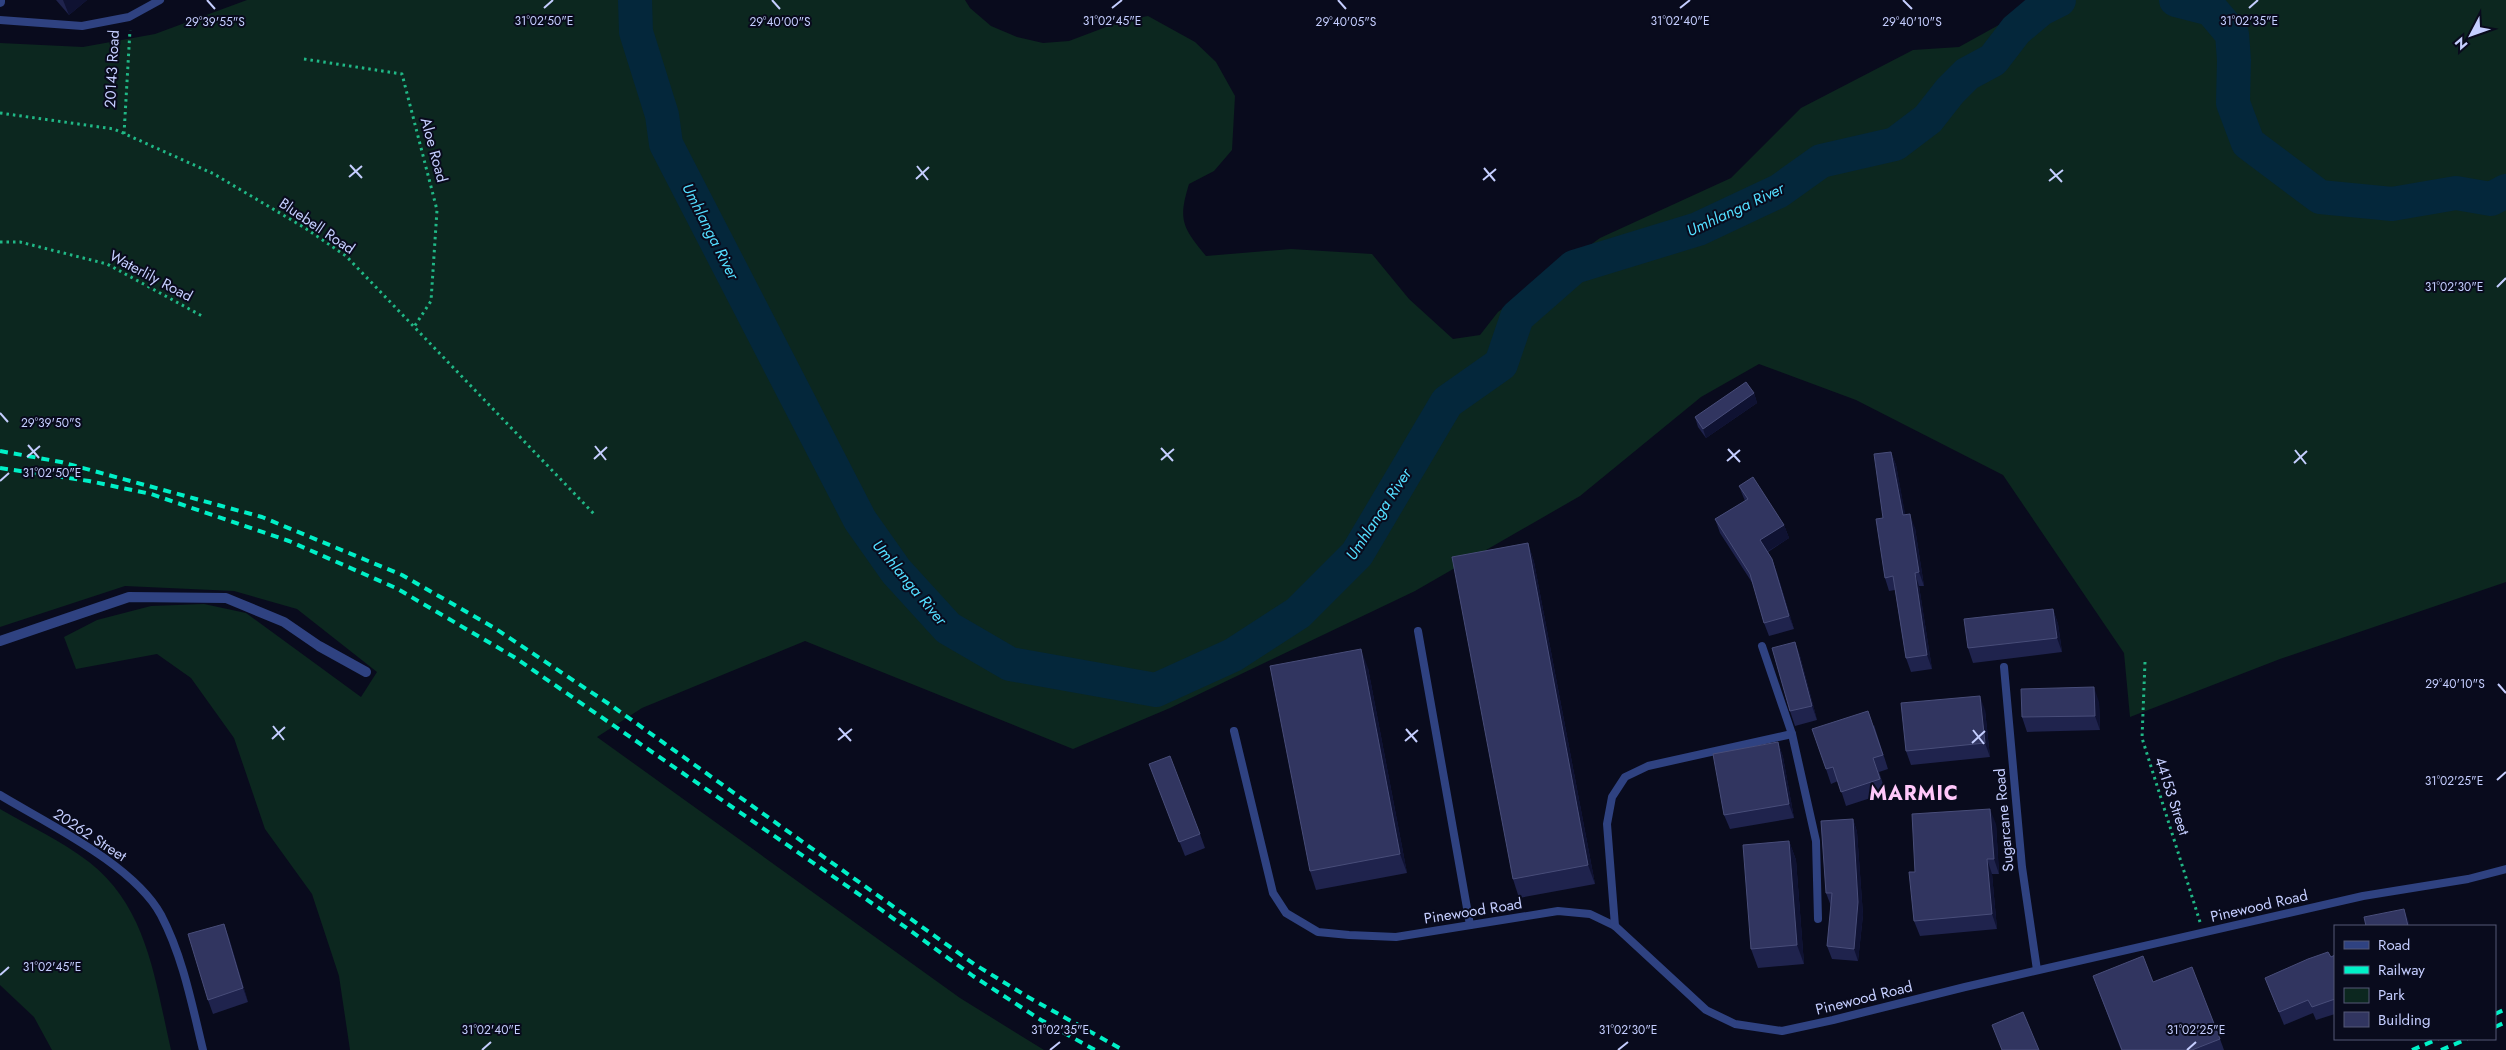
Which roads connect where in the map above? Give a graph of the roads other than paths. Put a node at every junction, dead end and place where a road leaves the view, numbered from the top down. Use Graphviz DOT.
graph roads {
  1 [pos="160,0"];
  2 [pos="0,20"];
  3 [pos="1418,631"];
  4 [pos="0,641"];
  5 [pos="1762,646"];
  6 [pos="2004,667"];
  7 [pos="366,672"];
  8 [pos="1234,731"];
  9 [pos="1792,734"];
  10 [pos="0,796"];
  11 [pos="2506,869"];
  12 [pos="1818,919"];
  13 [pos="1470,925"];
  14 [pos="1615,926"];
  15 [pos="2037,970"];
  16 [pos="203,1050"];
  1 -- 2 [label="lane, 20143 Road"];
  3 -- 13 [label="lane"];
  4 -- 7 [label="street"];
  5 -- 9 [label="lane"];
  6 -- 15 [label="lane, Sugarcane Road"];
  8 -- 13 [label="lane, Pinewood Road"];
  9 -- 12 [label="lane"];
  9 -- 14 [label="lane"];
  10 -- 16 [label="lane, 20262 Street"];
  11 -- 15 [label="lane, Pinewood Road"];
  13 -- 14 [label="lane, Pinewood Road"];
  14 -- 15 [label="lane, Pinewood Road"];
}
